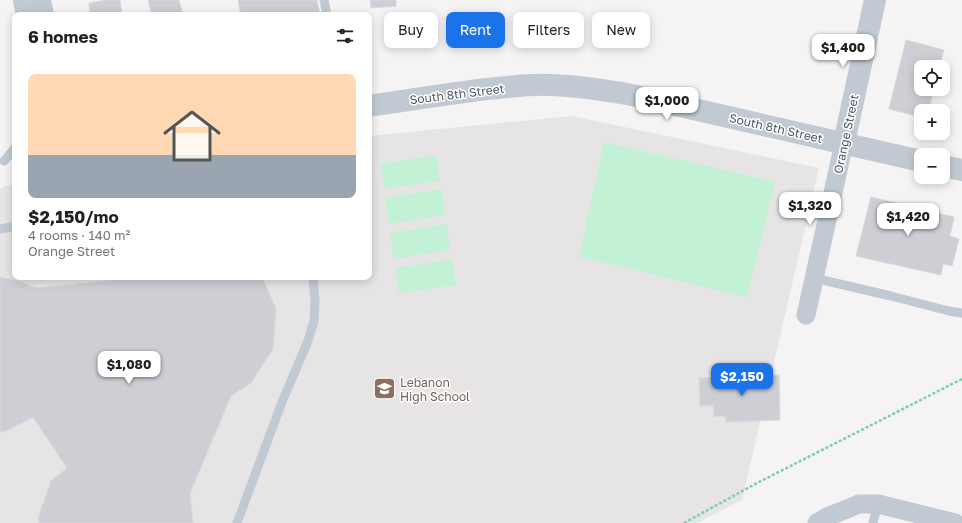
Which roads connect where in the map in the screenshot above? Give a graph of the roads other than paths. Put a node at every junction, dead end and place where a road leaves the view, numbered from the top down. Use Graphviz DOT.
graph roads {
  1 [pos="24,0"];
  2 [pos="40,0"];
  3 [pos="324,0"];
  4 [pos="875,0"];
  5 [pos="26,12"];
  6 [pos="42,12"];
  7 [pos="326,12"];
  8 [pos="372,106"];
  9 [pos="844,143"];
  10 [pos="12,151"];
  11 [pos="12,159"];
  12 [pos="914,159"];
  13 [pos="2,162"];
  14 [pos="950,167"];
  15 [pos="962,170"];
  16 [pos="12,227"];
  17 [pos="0,229"];
  18 [pos="814,278"];
  19 [pos="313,280"];
  20 [pos="962,313"];
  21 [pos="806,315"];
  22 [pos="878,504"];
  23 [pos="237,523"];
  24 [pos="817,523"];
  25 [pos="873,523"];
  26 [pos="955,523"];
  1 -- 5 [label="street"];
  2 -- 6 [label="street"];
  3 -- 7 [label="lane"];
  4 -- 9 [label="street, Orange Street"];
  8 -- 9 [label="street, South 8th Street"];
  9 -- 12 [label="street, South 8th Street"];
  9 -- 18 [label="street, Orange Street"];
  10 -- 13 [label="lane"];
  11 -- 13 [label="lane"];
  14 -- 15 [label="street"];
  16 -- 17 [label="lane"];
  18 -- 20 [label="lane"];
  18 -- 21 [label="street, Orange Street"];
  19 -- 23 [label="lane"];
  22 -- 24 [label="street"];
  22 -- 25 [label="lane"];
  22 -- 26 [label="street"];
}
